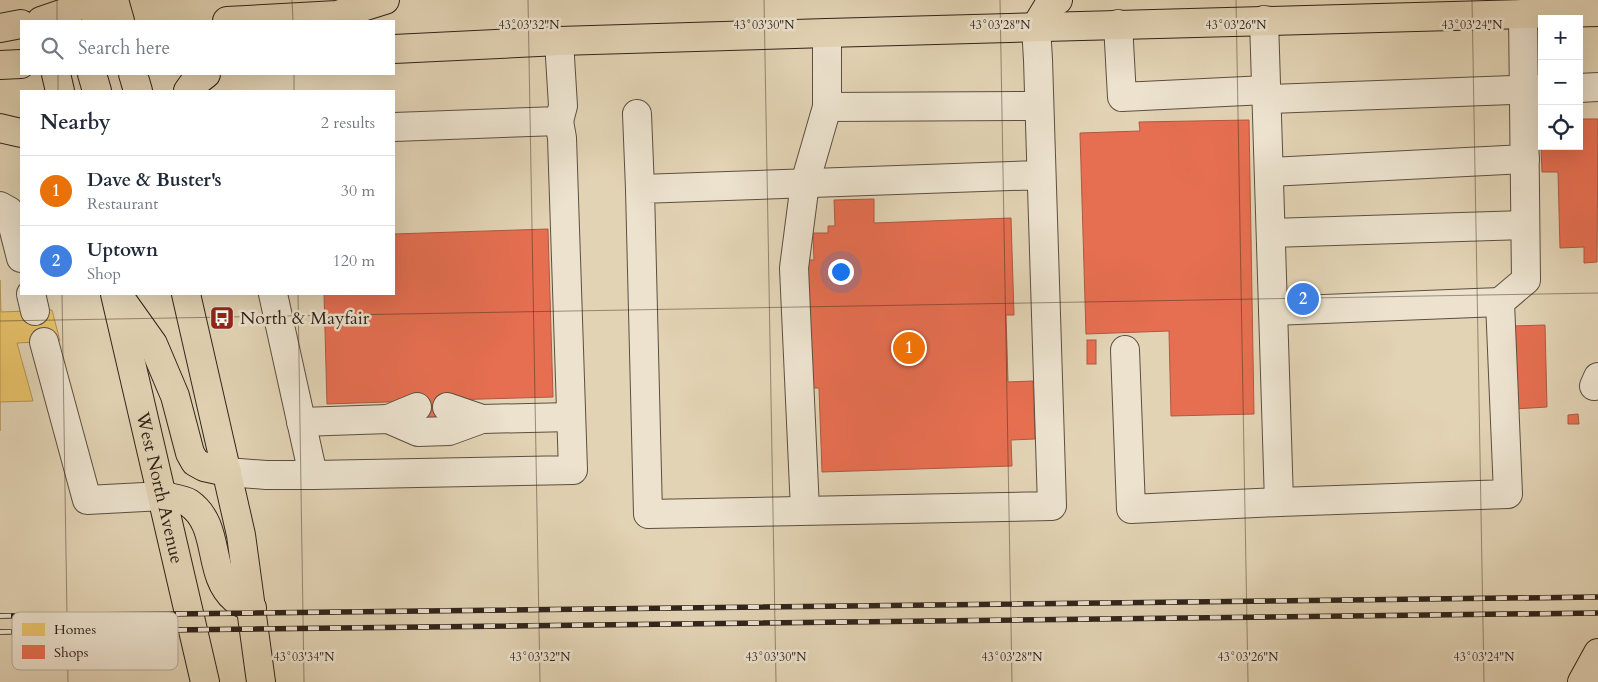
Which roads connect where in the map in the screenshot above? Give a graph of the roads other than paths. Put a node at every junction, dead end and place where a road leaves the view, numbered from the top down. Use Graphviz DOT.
graph roads {
  1 [pos="36,0"];
  2 [pos="114,0"];
  3 [pos="385,0"];
  4 [pos="1058,0"];
  5 [pos="75,6"];
  6 [pos="1598,12"];
  7 [pos="1522,14"];
  8 [pos="42,20"];
  9 [pos="44,20"];
  10 [pos="98,20"];
  11 [pos="120,20"];
  12 [pos="245,20"];
  13 [pos="1264,20"];
  14 [pos="20,24"];
  15 [pos="1118,24"];
  16 [pos="1036,26"];
  17 [pos="0,28"];
  18 [pos="827,33"];
  19 [pos="559,41"];
  20 [pos="395,49"];
  21 [pos="20,64"];
  22 [pos="0,65"];
  23 [pos="56,75"];
  24 [pos="92,75"];
  25 [pos="133,75"];
  26 [pos="205,75"];
  27 [pos="1598,87"];
  28 [pos="1583,88"];
  29 [pos="60,90"];
  30 [pos="96,90"];
  31 [pos="138,90"];
  32 [pos="189,90"];
  33 [pos="1533,90"];
  34 [pos="1266,95"];
  35 [pos="1039,106"];
  36 [pos="827,107"];
  37 [pos="637,114"];
  38 [pos="559,121"];
  39 [pos="395,126"];
  40 [pos="0,128"];
  41 [pos="20,133"];
  42 [pos="1525,159"];
  43 [pos="1269,172"];
  44 [pos="1041,175"];
  45 [pos="804,183"];
  46 [pos="640,189"];
  47 [pos="0,206"];
  48 [pos="1525,225"];
  49 [pos="1271,233"];
  50 [pos="20,254"];
  51 [pos="116,295"];
  52 [pos="117,295"];
  53 [pos="186,295"];
  54 [pos="272,295"];
  55 [pos="1500,302"];
  56 [pos="1273,311"];
  57 [pos="44,342"];
  58 [pos="1125,350"];
  59 [pos="417,407"];
  60 [pos="448,407"];
  61 [pos="571,417"];
  62 [pos="482,418"];
  63 [pos="388,419"];
  64 [pos="301,422"];
  65 [pos="226,472"];
  66 [pos="313,475"];
  67 [pos="163,496"];
  68 [pos="1279,502"];
  69 [pos="805,510"];
  70 [pos="252,608"];
  71 [pos="1598,653"];
  72 [pos="205,682"];
  73 [pos="261,682"];
  74 [pos="1582,682"];
  1 -- 8 [label="main road"];
  2 -- 11 [label="main road"];
  3 -- 12 [label="main road"];
  4 -- 16 [label="main road"];
  5 -- 9 [label="main road"];
  5 -- 10 [label="main road"];
  6 -- 7 [label="main road"];
  7 -- 13 [label="main road"];
  7 -- 33 [label="lane"];
  13 -- 15 [label="main road"];
  13 -- 34 [label="lane"];
  14 -- 17 [label="main road"];
  15 -- 16 [label="main road"];
  15 -- 34 [label="lane"];
  16 -- 18 [label="main road"];
  16 -- 35 [label="lane"];
  18 -- 19 [label="main road"];
  18 -- 36 [label="lane"];
  19 -- 20 [label="main road"];
  19 -- 38 [label="lane"];
  21 -- 22 [label="main road"];
  23 -- 29 [label="main road"];
  24 -- 30 [label="main road"];
  25 -- 31 [label="main road"];
  26 -- 32 [label="main road"];
  27 -- 28 [label="lane"];
  33 -- 34 [label="lane"];
  33 -- 42 [label="lane"];
  34 -- 43 [label="lane"];
  35 -- 36 [label="lane"];
  35 -- 44 [label="lane"];
  36 -- 45 [label="lane"];
  37 -- 46 [label="lane"];
  38 -- 39 [label="lane"];
  38 -- 61 [label="lane"];
  40 -- 41 [label="main road"];
  42 -- 43 [label="lane"];
  42 -- 48 [label="lane"];
  43 -- 49 [label="lane"];
  44 -- 45 [label="lane"];
  44 -- 69 [label="lane"];
  45 -- 46 [label="lane"];
  45 -- 69 [label="lane"];
  46 -- 69 [label="lane"];
  47 -- 50 [label="lane"];
  48 -- 49 [label="lane"];
  48 -- 55 [label="lane"];
  49 -- 56 [label="lane"];
  51 -- 67 [label="main road, West North Avenue"];
  52 -- 65 [label="main road"];
  53 -- 65 [label="main road"];
  54 -- 64 [label="lane"];
  55 -- 56 [label="lane"];
  55 -- 68 [label="lane"];
  56 -- 68 [label="lane"];
  57 -- 67 [label="lane"];
  58 -- 68 [label="lane"];
  59 -- 63 [label="lane"];
  60 -- 62 [label="lane"];
  61 -- 62 [label="lane"];
  61 -- 66 [label="lane"];
  62 -- 63 [label="lane"];
  63 -- 64 [label="lane"];
  64 -- 66 [label="lane"];
  65 -- 66 [label="lane"];
  65 -- 70 [label="main road"];
  67 -- 70 [label="main road"];
  67 -- 72 [label="main road, West North Avenue"];
  70 -- 73 [label="main road"];
  71 -- 74 [label="main road"];
}
